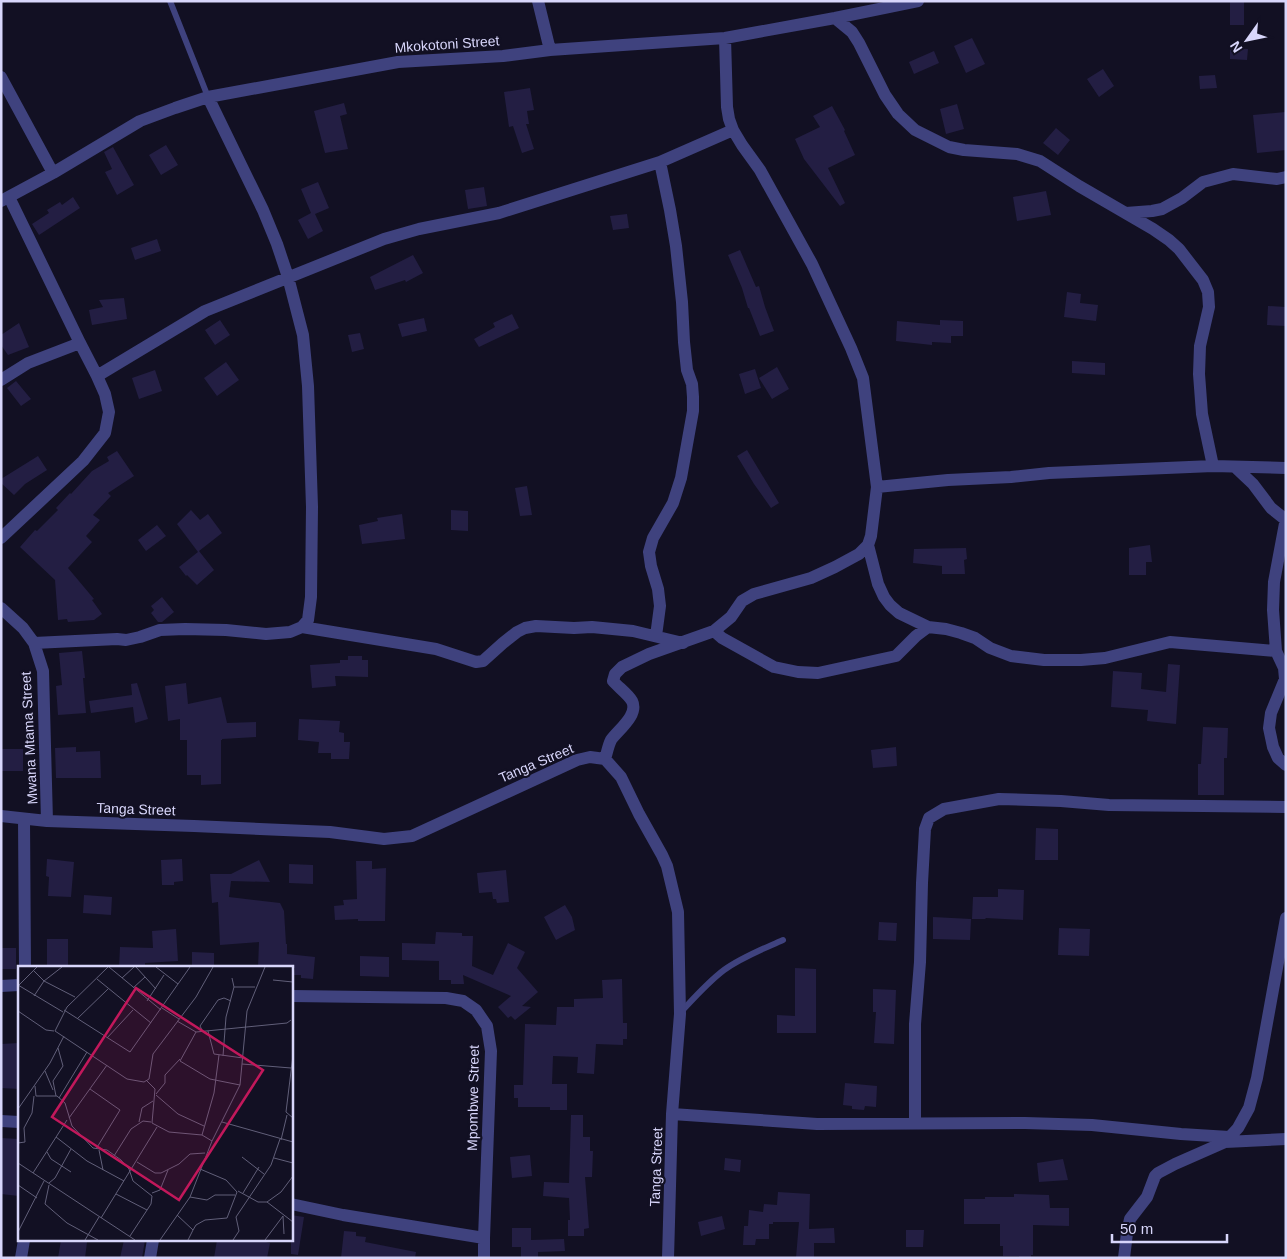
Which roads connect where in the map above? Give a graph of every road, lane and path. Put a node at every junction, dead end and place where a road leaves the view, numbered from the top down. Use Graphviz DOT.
graph roads {
  1 [pos="170,1"];
  2 [pos="538,1"];
  3 [pos="918,1"];
  4 [pos="835,18"];
  5 [pos="725,38"];
  6 [pos="550,50"];
  7 [pos="1,77"];
  8 [pos="208,97"];
  9 [pos="733,130"];
  10 [pos="660,162"];
  11 [pos="53,173"];
  12 [pos="1286,177"];
  13 [pos="5,199"];
  14 [pos="1125,213"];
  15 [pos="288,277"];
  16 [pos="80,343"];
  17 [pos="97,376"];
  18 [pos="1,380"];
  19 [pos="1213,466"];
  20 [pos="1235,467"];
  21 [pos="1286,468"];
  22 [pos="877,487"];
  23 [pos="1286,519"];
  24 [pos="1,538"];
  25 [pos="868,545"];
  26 [pos="1,608"];
  27 [pos="302,627"];
  28 [pos="928,627"];
  29 [pos="714,632"];
  30 [pos="656,636"];
  31 [pos="34,643"];
  32 [pos="683,643"];
  33 [pos="1276,651"];
  34 [pos="605,759"];
  35 [pos="1286,765"];
  36 [pos="1286,807"];
  37 [pos="1,816"];
  38 [pos="24,820"];
  39 [pos="47,821"];
  40 [pos="1286,918"];
  41 [pos="783,940"];
  42 [pos="25,966"];
  43 [pos="18,985"];
  44 [pos="1,986"];
  45 [pos="292,996"];
  46 [pos="680,1014"];
  47 [pos="672,1114"];
  48 [pos="1,1121"];
  49 [pos="18,1122"];
  50 [pos="915,1124"];
  51 [pos="1286,1138"];
  52 [pos="1227,1139"];
  53 [pos="292,1204"];
  54 [pos="484,1238"];
  55 [pos="24,1242"];
  56 [pos="153,1242"];
  57 [pos="21,1258"];
  58 [pos="150,1258"];
  59 [pos="484,1258"];
  60 [pos="668,1258"];
  61 [pos="1124,1258"];
  1 -- 8 [label="lane"];
  2 -- 6 [label="street"];
  3 -- 4 [label="street, Mkokotoni Street"];
  4 -- 5 [label="street, Mkokotoni Street"];
  4 -- 14 [label="street"];
  5 -- 6 [label="street, Mkokotoni Street"];
  5 -- 9 [label="street"];
  6 -- 8 [label="street, Mkokotoni Street"];
  7 -- 11 [label="street"];
  8 -- 11 [label="street, Mkokotoni Street"];
  8 -- 15 [label="street"];
  9 -- 10 [label="street"];
  9 -- 22 [label="street"];
  10 -- 15 [label="street"];
  10 -- 30 [label="street"];
  11 -- 13 [label="street, Mkokotoni Street"];
  12 -- 14 [label="street"];
  13 -- 16 [label="street"];
  14 -- 19 [label="street"];
  15 -- 17 [label="street"];
  15 -- 27 [label="street"];
  16 -- 17 [label="street"];
  16 -- 18 [label="street"];
  17 -- 24 [label="street"];
  19 -- 20 [label="street"];
  19 -- 22 [label="street"];
  20 -- 21 [label="street"];
  20 -- 23 [label="street"];
  22 -- 25 [label="street"];
  23 -- 33 [label="street"];
  25 -- 28 [label="street"];
  25 -- 29 [label="street"];
  26 -- 31 [label="street, Mwana Mtama Street"];
  27 -- 30 [label="street"];
  27 -- 31 [label="street"];
  28 -- 29 [label="street"];
  28 -- 33 [label="street"];
  29 -- 32 [label="street"];
  30 -- 32 [label="street"];
  31 -- 39 [label="street, Mwana Mtama Street"];
  32 -- 34 [label="street"];
  33 -- 35 [label="street"];
  34 -- 39 [label="street, Tanga Street"];
  34 -- 46 [label="street, Tanga Street"];
  36 -- 50 [label="street"];
  37 -- 38 [label="street, Tanga Street"];
  38 -- 39 [label="street, Tanga Street"];
  38 -- 42 [label="street"];
  40 -- 52 [label="street"];
  41 -- 46 [label="lane"];
  43 -- 44 [label="street"];
  45 -- 54 [label="street, Mpombwe Street"];
  46 -- 47 [label="street, Tanga Street"];
  47 -- 50 [label="street"];
  47 -- 60 [label="street, Tanga Street"];
  48 -- 49 [label="street"];
  50 -- 52 [label="street"];
  51 -- 52 [label="street"];
  52 -- 61 [label="street"];
  53 -- 54 [label="street"];
  54 -- 59 [label="street, Mpombwe Street"];
  55 -- 57 [label="street"];
  56 -- 58 [label="street"];
}
